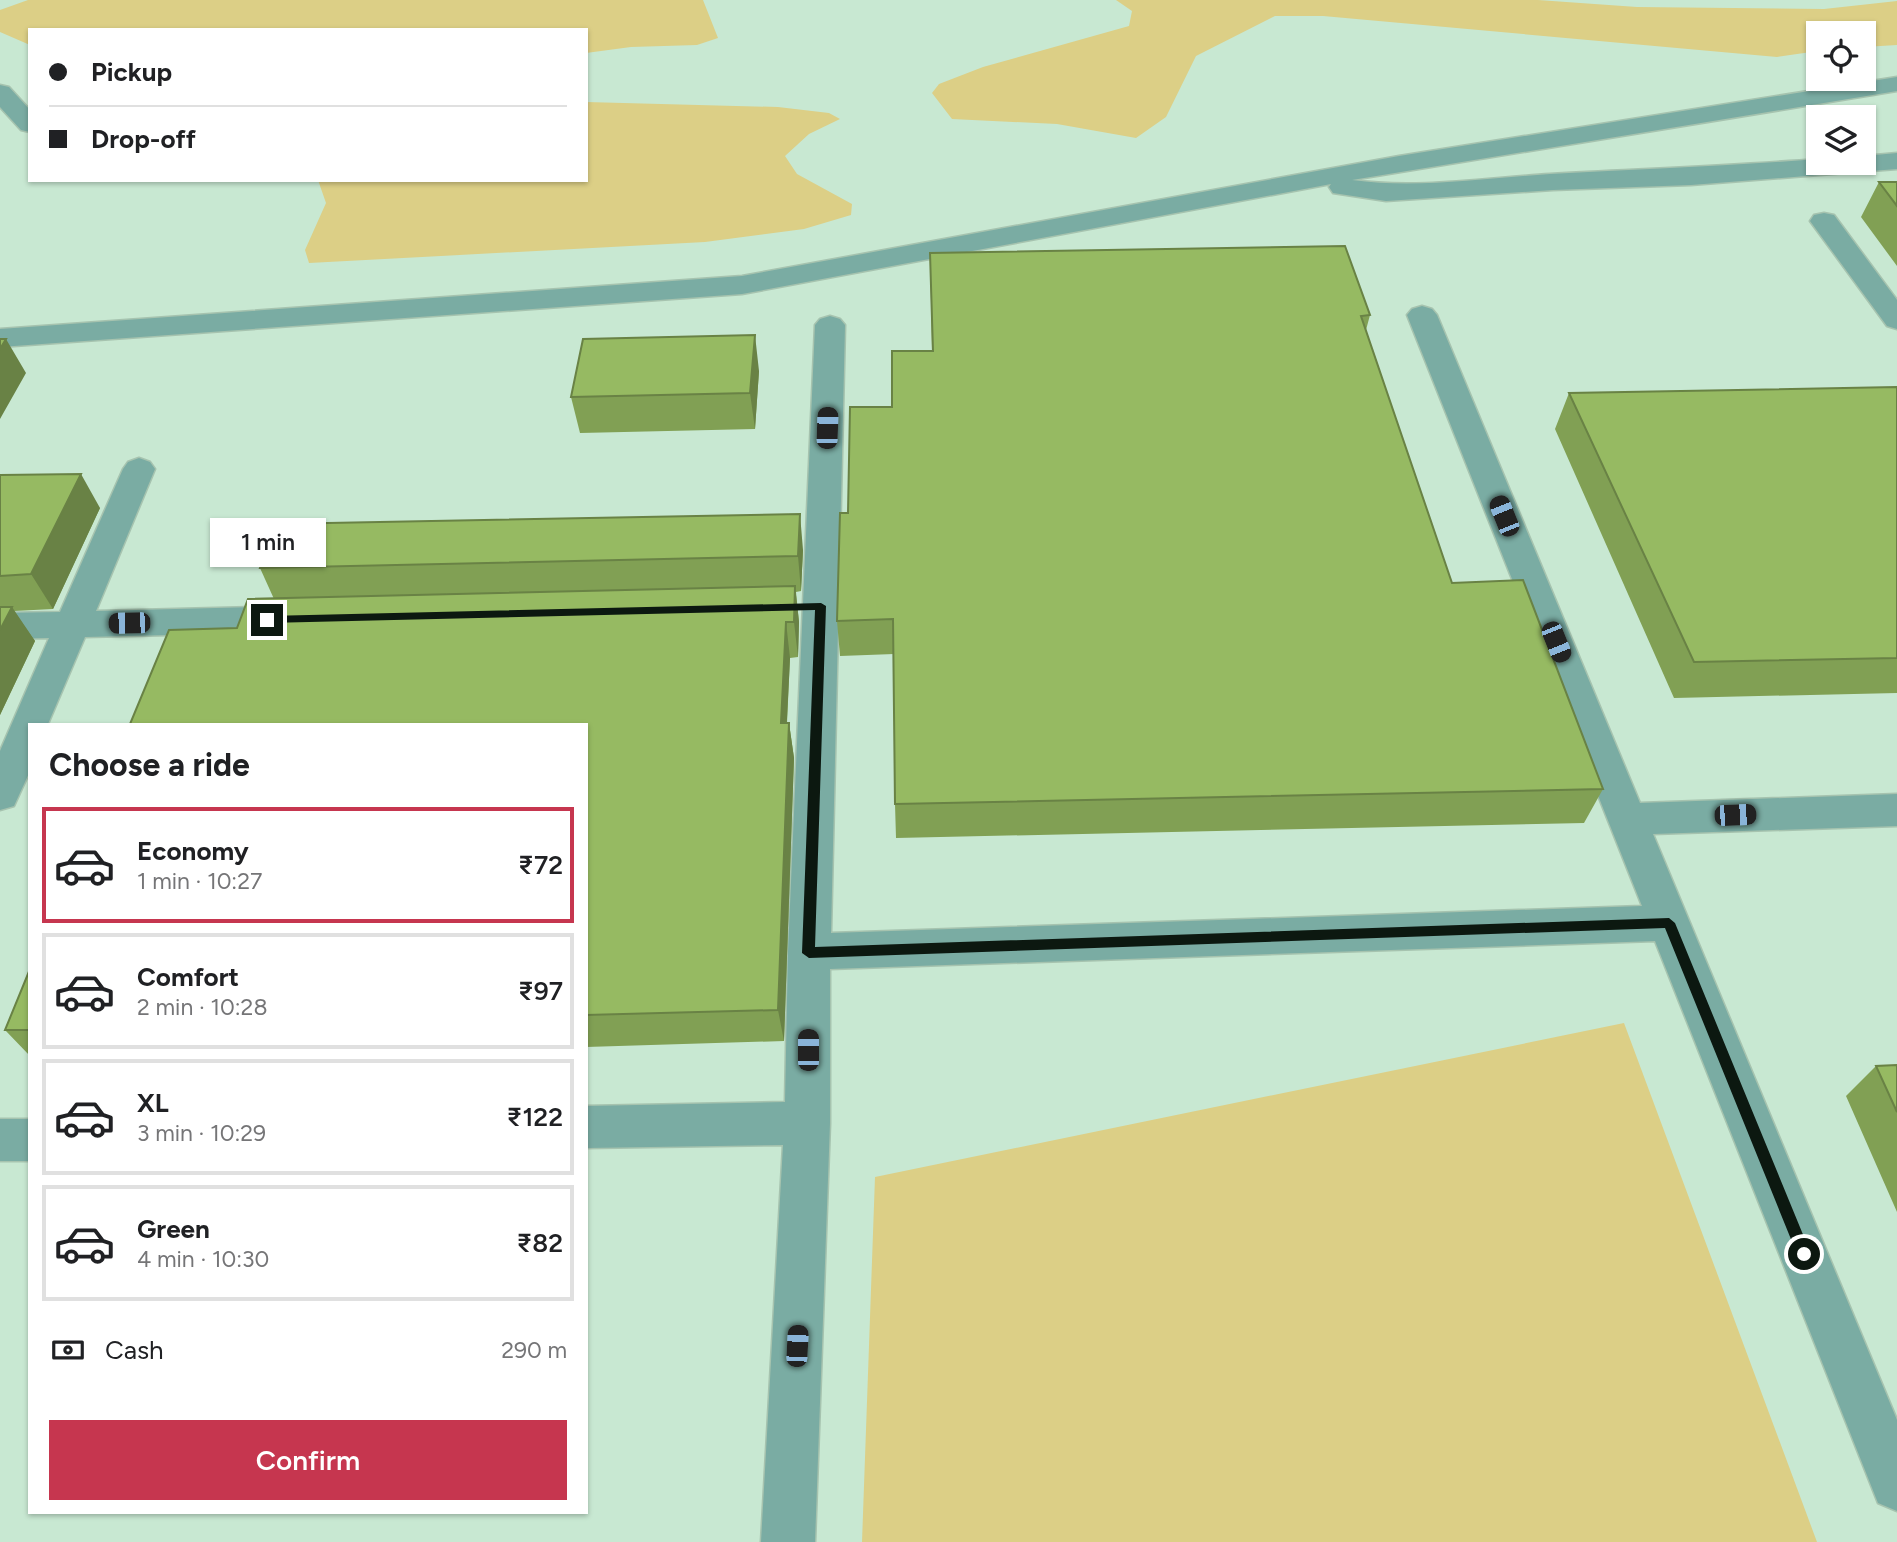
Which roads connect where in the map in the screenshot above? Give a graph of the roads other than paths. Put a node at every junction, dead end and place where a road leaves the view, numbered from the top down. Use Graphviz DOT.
graph roads {
  1 [pos="1897,84"];
  2 [pos="0,92"];
  3 [pos="28,123"];
  4 [pos="1897,161"];
  5 [pos="1302,182"];
  6 [pos="1824,222"];
  7 [pos="1422,315"];
  8 [pos="1897,320"];
  9 [pos="830,326"];
  10 [pos="0,338"];
  11 [pos="139,469"];
  12 [pos="323,618"];
  13 [pos="73,624"];
  14 [pos="0,626"];
  15 [pos="31,723"];
  16 [pos="28,730"];
  17 [pos="0,795"];
  18 [pos="1897,810"];
  19 [pos="1627,819"];
  20 [pos="1669,923"];
  21 [pos="809,953"];
  22 [pos="807,1123"];
  23 [pos="588,1128"];
  24 [pos="0,1140"];
  25 [pos="28,1140"];
  26 [pos="1897,1483"];
  27 [pos="788,1542"];
  1 -- 5 [label="street"];
  2 -- 3 [label="street"];
  4 -- 5 [label="street"];
  5 -- 10 [label="street"];
  6 -- 8 [label="street"];
  7 -- 19 [label="street"];
  9 -- 21 [label="street"];
  11 -- 13 [label="street"];
  12 -- 13 [label="street"];
  13 -- 14 [label="street"];
  13 -- 15 [label="street"];
  16 -- 17 [label="street"];
  18 -- 19 [label="street"];
  19 -- 20 [label="street"];
  20 -- 21 [label="street"];
  20 -- 26 [label="street"];
  21 -- 22 [label="street"];
  22 -- 23 [label="street"];
  22 -- 27 [label="street"];
  24 -- 25 [label="street"];
}
